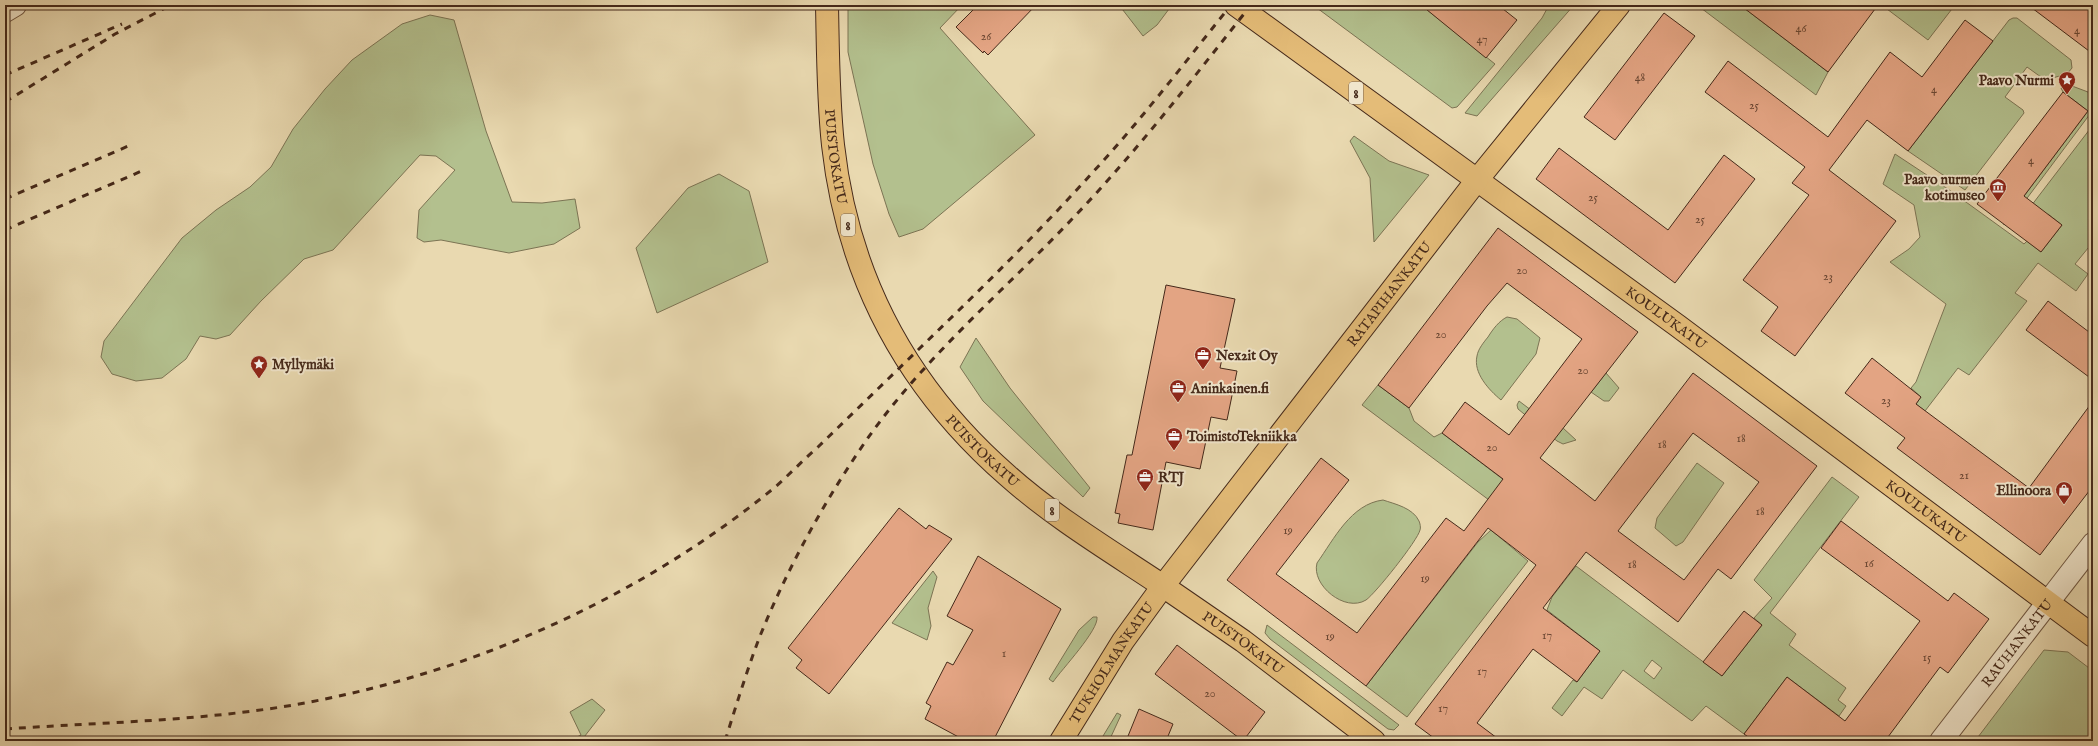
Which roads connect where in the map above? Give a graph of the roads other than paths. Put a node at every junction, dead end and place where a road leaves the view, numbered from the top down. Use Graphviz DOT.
graph roads {
  1 [pos="15,5"];
  2 [pos="827,5"];
  3 [pos="1236,5"];
  4 [pos="1619,5"];
  5 [pos="5,11"];
  6 [pos="1477,180"];
  7 [pos="2093,544"];
  8 [pos="1163,586"];
  9 [pos="2049,603"];
  10 [pos="2093,636"];
  11 [pos="1061,741"];
  12 [pos="1374,741"];
  13 [pos="1941,741"];
  1 -- 5 [label="street"];
  2 -- 8 [label="main road, PUISTOKATU / 8"];
  3 -- 6 [label="main road, KOULUKATU / 8"];
  4 -- 6 [label="main road, RATAPIHANKATU"];
  6 -- 8 [label="main road, RATAPIHANKATU"];
  6 -- 9 [label="main road, KOULUKATU / 8"];
  7 -- 9 [label="street, RAUHANKATU"];
  8 -- 11 [label="main road, TUKHOLMANKATU"];
  8 -- 12 [label="main road, PUISTOKATU / 8"];
  9 -- 10 [label="main road, KOULUKATU / 8"];
  9 -- 13 [label="street, RAUHANKATU"];
}
